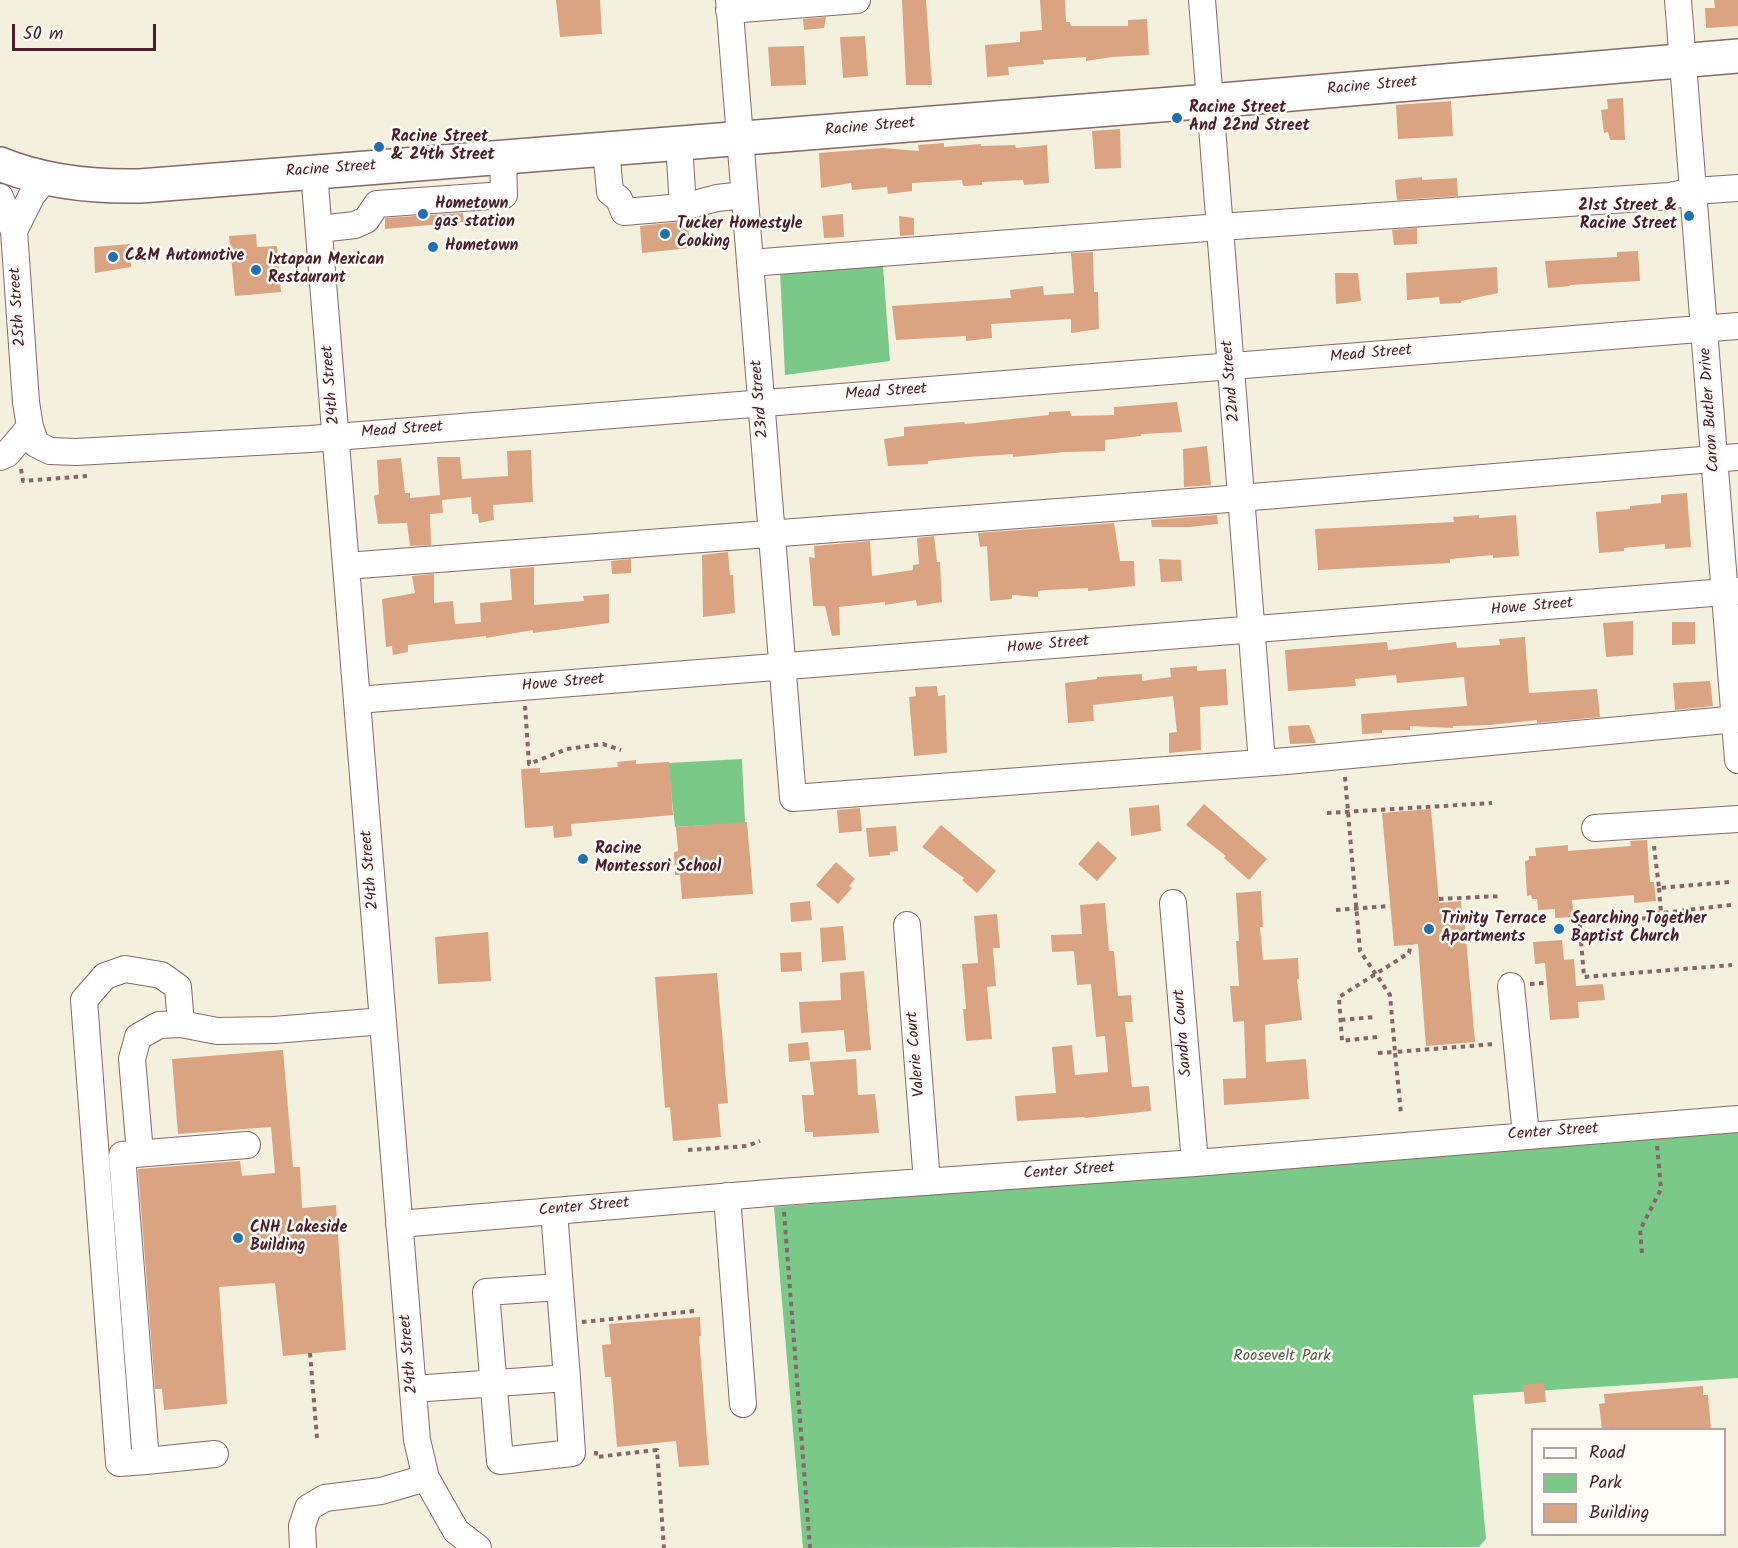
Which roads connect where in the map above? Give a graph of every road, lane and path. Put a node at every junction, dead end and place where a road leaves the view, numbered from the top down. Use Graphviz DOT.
graph roads {
  1 [pos="857,0"];
  2 [pos="1202,0"];
  3 [pos="1678,0"];
  4 [pos="729,5"];
  5 [pos="1738,56"];
  6 [pos="1683,60"];
  7 [pos="1210,101"];
  8 [pos="740,138"];
  9 [pos="679,143"];
  10 [pos="606,149"];
  11 [pos="503,157"];
  12 [pos="374,167"];
  13 [pos="314,172"];
  14 [pos="1,175"];
  15 [pos="46,178"];
  16 [pos="1738,188"];
  17 [pos="1694,191"];
  18 [pos="744,195"];
  19 [pos="377,204"];
  20 [pos="683,207"];
  21 [pos="1220,226"];
  22 [pos="319,229"];
  23 [pos="14,231"];
  24 [pos="750,262"];
  25 [pos="1738,326"];
  26 [pos="1704,329"];
  27 [pos="1231,366"];
  28 [pos="761,403"];
  29 [pos="33,436"];
  30 [pos="336,436"];
  31 [pos="0,457"];
  32 [pos="1726,458"];
  33 [pos="1241,498"];
  34 [pos="771,534"];
  35 [pos="346,566"];
  36 [pos="1731,592"];
  37 [pos="1252,630"];
  38 [pos="782,667"];
  39 [pos="523,687"];
  40 [pos="357,700"];
  41 [pos="1736,719"];
  42 [pos="621,750"];
  43 [pos="1738,760"];
  44 [pos="1263,763"];
  45 [pos="1345,774"];
  46 [pos="1492,802"];
  47 [pos="1348,812"];
  48 [pos="1327,813"];
  49 [pos="1738,819"];
  50 [pos="1652,825"];
  51 [pos="1595,828"];
  52 [pos="1729,882"];
  53 [pos="1659,888"];
  54 [pos="1501,896"];
  55 [pos="1438,899"];
  56 [pos="1173,903"];
  57 [pos="1731,905"];
  58 [pos="1390,906"];
  59 [pos="1357,908"];
  60 [pos="1336,910"];
  61 [pos="1661,913"];
  62 [pos="907,925"];
  63 [pos="1411,944"];
  64 [pos="1732,965"];
  65 [pos="1377,974"];
  66 [pos="1511,986"];
  67 [pos="1374,1017"];
  68 [pos="1341,1020"];
  69 [pos="383,1021"];
  70 [pos="181,1024"];
  71 [pos="1377,1037"];
  72 [pos="1517,1042"];
  73 [pos="1395,1052"];
  74 [pos="1378,1053"];
  75 [pos="1401,1114"];
  76 [pos="1738,1119"];
  77 [pos="1526,1136"];
  78 [pos="760,1141"];
  79 [pos="1657,1144"];
  80 [pos="247,1145"];
  81 [pos="688,1150"];
  82 [pos="140,1153"];
  83 [pos="1195,1163"];
  84 [pos="927,1182"];
  85 [pos="727,1196"];
  86 [pos="554,1211"];
  87 [pos="784,1211"];
  88 [pos="399,1224"];
  89 [pos="1642,1252"];
  90 [pos="560,1287"];
  91 [pos="695,1311"];
  92 [pos="574,1323"];
  93 [pos="587,1333"];
  94 [pos="310,1353"];
  95 [pos="567,1378"];
  96 [pos="493,1383"];
  97 [pos="413,1389"];
  98 [pos="743,1404"];
  99 [pos="317,1438"];
  100 [pos="595,1446"];
  101 [pos="215,1454"];
  102 [pos="146,1461"];
  103 [pos="426,1478"];
  104 [pos="303,1548"];
  105 [pos="478,1548"];
  106 [pos="664,1548"];
  107 [pos="810,1548"];
  1 -- 4 [label="street"];
  2 -- 7 [label="street, 22nd Street"];
  3 -- 6 [label="street, Caron Butler Drive"];
  4 -- 8 [label="street, 23rd Street"];
  5 -- 6 [label="main road, Racine Street"];
  6 -- 7 [label="main road, Racine Street"];
  6 -- 17 [label="street, Caron Butler Drive"];
  7 -- 8 [label="main road, Racine Street"];
  7 -- 21 [label="street, 22nd Street"];
  8 -- 9 [label="main road, Racine Street"];
  8 -- 18 [label="street, 23rd Street"];
  9 -- 10 [label="main road, Racine Street"];
  9 -- 20 [label="street"];
  10 -- 11 [label="main road, Racine Street"];
  10 -- 20 [label="street"];
  11 -- 12 [label="main road, Racine Street"];
  11 -- 19 [label="street"];
  12 -- 13 [label="main road, Racine Street"];
  12 -- 19 [label="street"];
  13 -- 15 [label="main road, Racine Street"];
  13 -- 22 [label="street, 24th Street"];
  14 -- 15 [label="main road, Racine Street"];
  14 -- 23 [label="street"];
  15 -- 23 [label="street"];
  16 -- 17 [label="street"];
  17 -- 21 [label="street"];
  17 -- 26 [label="street, Caron Butler Drive"];
  18 -- 20 [label="street"];
  18 -- 24 [label="street, 23rd Street"];
  19 -- 22 [label="street"];
  21 -- 24 [label="street"];
  21 -- 27 [label="street, 22nd Street"];
  22 -- 30 [label="street, 24th Street"];
  23 -- 29 [label="street, 25th Street"];
  24 -- 28 [label="street, 23rd Street"];
  25 -- 26 [label="street, Mead Street"];
  26 -- 27 [label="street, Mead Street"];
  26 -- 32 [label="street, Caron Butler Drive"];
  27 -- 28 [label="street, Mead Street"];
  27 -- 33 [label="street, 22nd Street"];
  28 -- 30 [label="street, Mead Street"];
  28 -- 34 [label="street, 23rd Street"];
  29 -- 30 [label="street, Mead Street"];
  29 -- 31 [label="street"];
  30 -- 35 [label="street, 24th Street"];
  32 -- 33 [label="street"];
  32 -- 36 [label="street, Caron Butler Drive"];
  33 -- 34 [label="street"];
  33 -- 37 [label="street, 22nd Street"];
  34 -- 35 [label="street"];
  34 -- 38 [label="street, 23rd Street"];
  35 -- 40 [label="street, 24th Street"];
  36 -- 37 [label="street, Howe Street"];
  36 -- 41 [label="street, Caron Butler Drive"];
  37 -- 38 [label="street, Howe Street"];
  37 -- 44 [label="street, 22nd Street"];
  38 -- 39 [label="street, Howe Street"];
  38 -- 44 [label="street, 23rd Street"];
  39 -- 40 [label="street, Howe Street"];
  39 -- 42 [label="path"];
  40 -- 69 [label="street, 24th Street"];
  41 -- 43 [label="street, Caron Butler Drive"];
  41 -- 44 [label="street"];
  45 -- 47 [label="path"];
  46 -- 47 [label="path"];
  47 -- 48 [label="path"];
  47 -- 59 [label="path"];
  49 -- 50 [label="street"];
  50 -- 51 [label="street"];
  50 -- 53 [label="path"];
  52 -- 53 [label="path"];
  53 -- 61 [label="path"];
  54 -- 55 [label="path"];
  56 -- 83 [label="street, Sandra Court"];
  57 -- 61 [label="path"];
  58 -- 59 [label="path"];
  59 -- 60 [label="path"];
  59 -- 65 [label="path"];
  61 -- 64 [label="path"];
  62 -- 84 [label="street, Valerie Court"];
  63 -- 65 [label="path"];
  65 -- 68 [label="path"];
  65 -- 73 [label="path"];
  66 -- 72 [label="street"];
  67 -- 68 [label="path"];
  68 -- 71 [label="path"];
  69 -- 70 [label="street"];
  69 -- 88 [label="street, 24th Street"];
  70 -- 82 [label="street"];
  70 -- 102 [label="street"];
  72 -- 73 [label="path"];
  72 -- 77 [label="street"];
  73 -- 74 [label="path"];
  73 -- 75 [label="path"];
  76 -- 77 [label="street, Center Street"];
  77 -- 83 [label="street, Center Street"];
  78 -- 81 [label="path"];
  79 -- 89 [label="path"];
  80 -- 82 [label="street"];
  82 -- 102 [label="street"];
  83 -- 84 [label="street, Center Street"];
  84 -- 85 [label="street, Center Street"];
  85 -- 86 [label="street, Center Street"];
  85 -- 98 [label="street"];
  86 -- 88 [label="street, Center Street"];
  86 -- 90 [label="street"];
  87 -- 107 [label="path"];
  88 -- 97 [label="street, 24th Street"];
  90 -- 92 [label="street"];
  90 -- 96 [label="street"];
  91 -- 92 [label="path"];
  92 -- 93 [label="path"];
  92 -- 95 [label="street"];
  94 -- 99 [label="path"];
  95 -- 96 [label="street"];
  95 -- 96 [label="street"];
  96 -- 97 [label="street"];
  97 -- 103 [label="street, 24th Street"];
  100 -- 106 [label="path"];
  101 -- 102 [label="street"];
  103 -- 104 [label="street"];
  103 -- 105 [label="street, 24th Street"];
}
